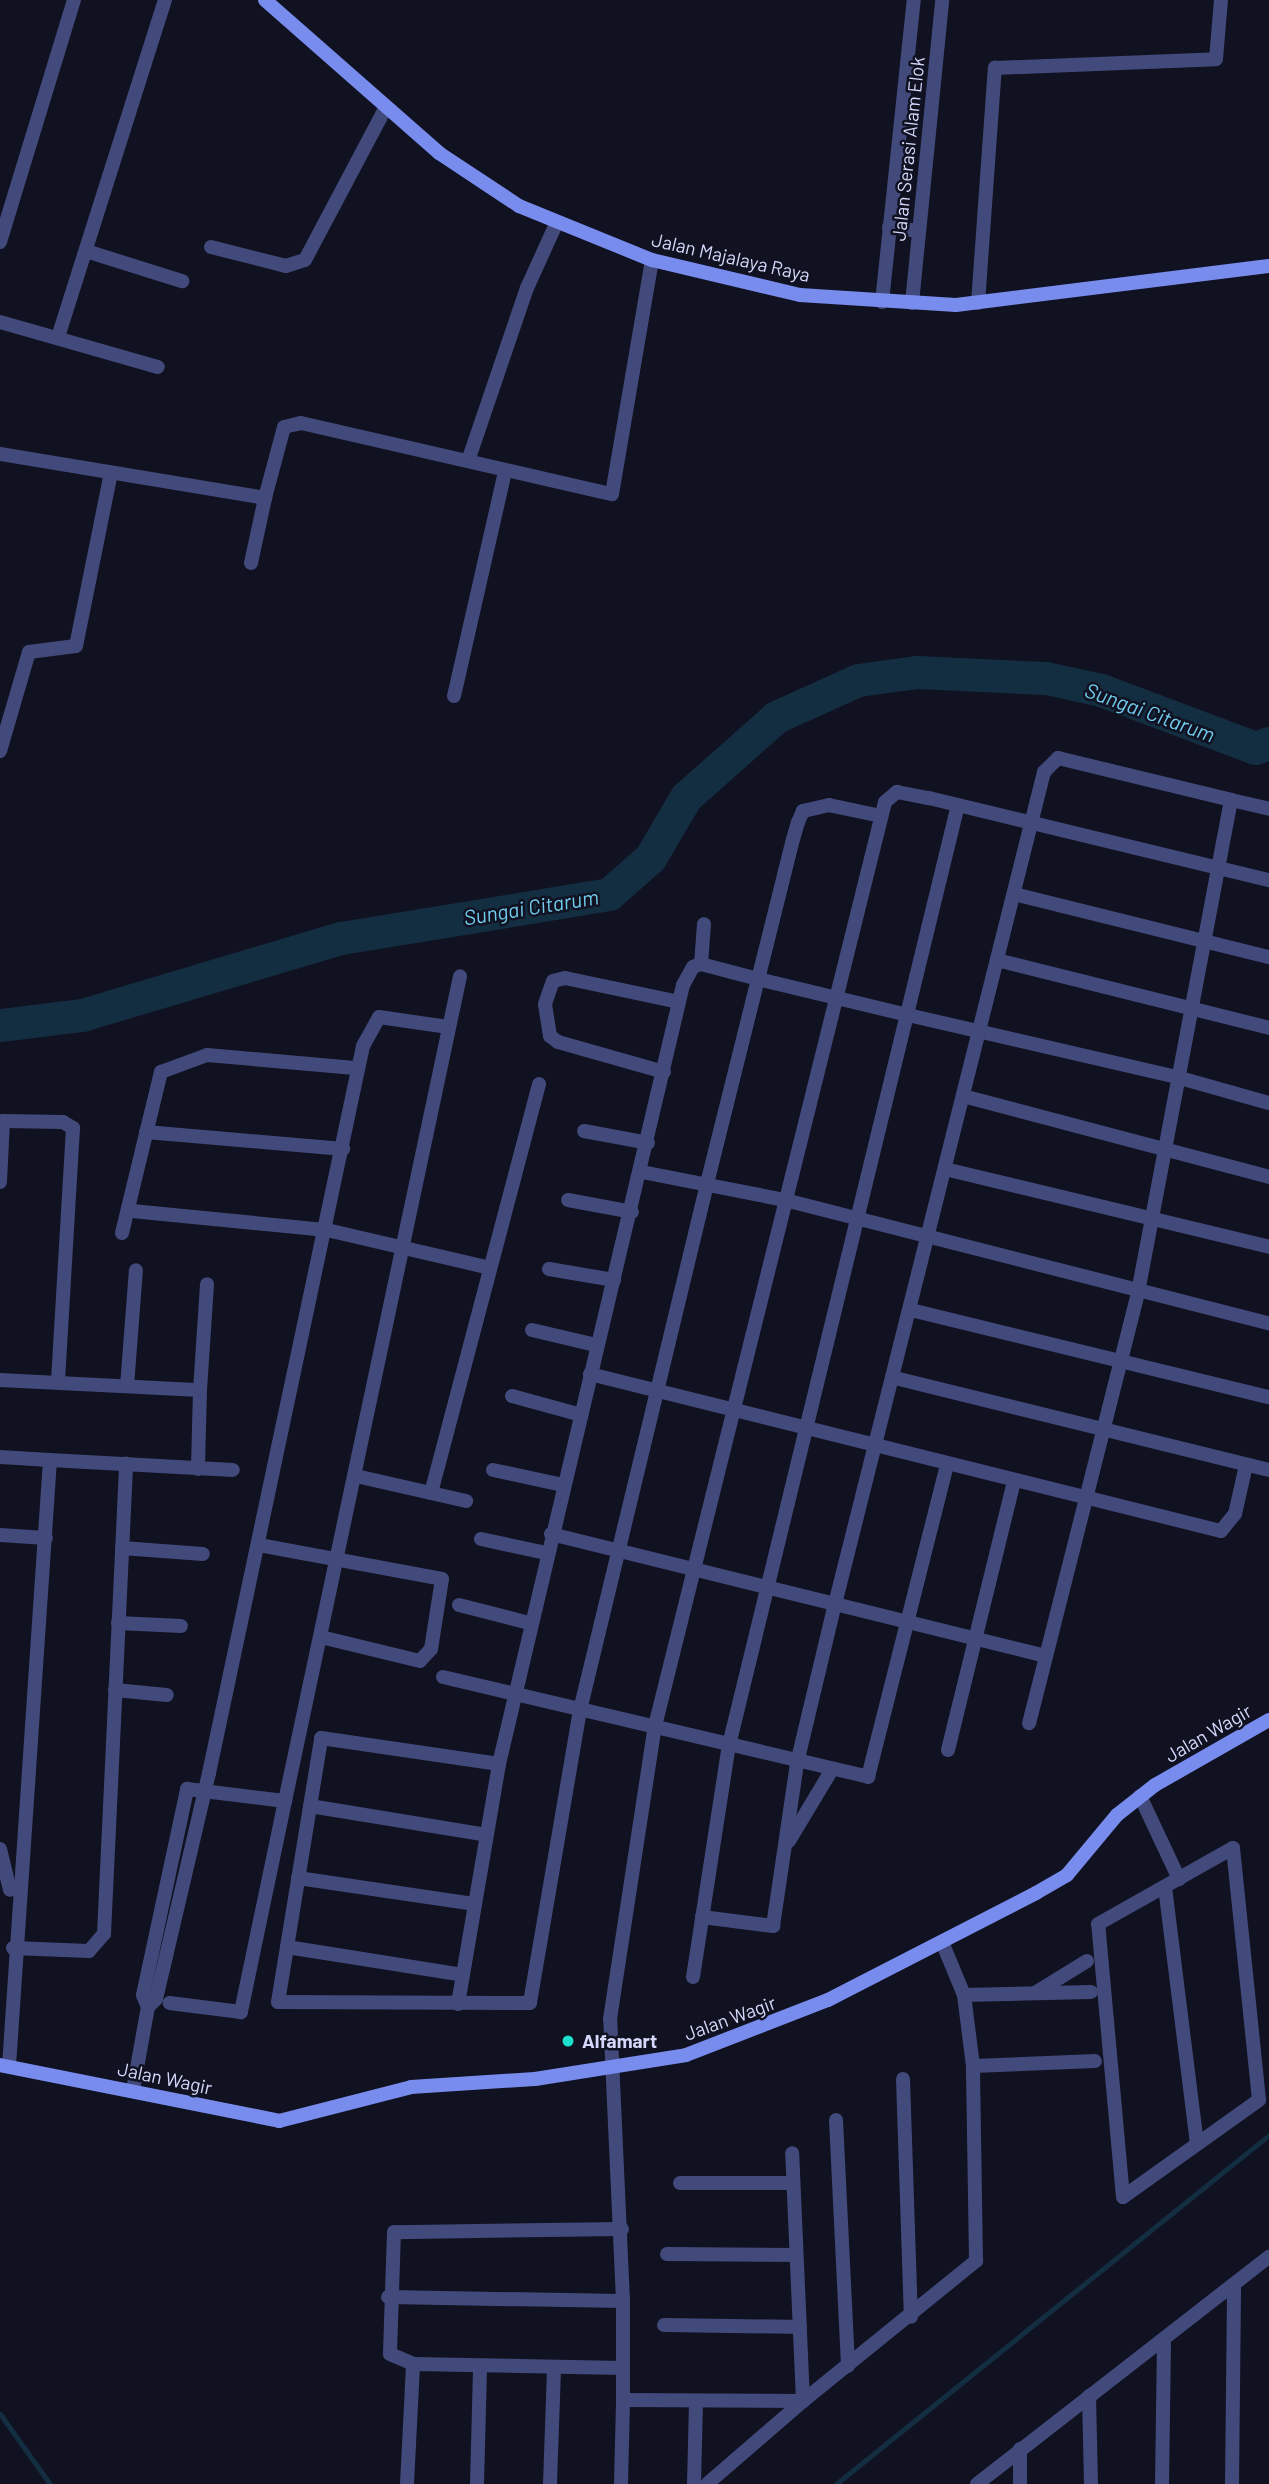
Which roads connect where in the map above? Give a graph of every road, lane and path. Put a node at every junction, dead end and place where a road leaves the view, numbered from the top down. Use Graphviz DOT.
graph roads {
  1 [pos="74,0"];
  2 [pos="165,0"];
  3 [pos="914,0"];
  4 [pos="942,0"];
  5 [pos="1221,0"];
  6 [pos="270,2"];
  7 [pos="385,109"];
  8 [pos="556,224"];
  9 [pos="3,225"];
  10 [pos="889,228"];
  11 [pos="918,231"];
  12 [pos="0,242"];
  13 [pos="211,247"];
  14 [pos="86,251"];
  15 [pos="652,260"];
  16 [pos="1269,266"];
  17 [pos="181,281"];
  18 [pos="882,302"];
  19 [pos="912,303"];
  20 [pos="978,303"];
  21 [pos="0,322"];
  22 [pos="58,337"];
  23 [pos="158,367"];
  24 [pos="0,454"];
  25 [pos="468,461"];
  26 [pos="505,471"];
  27 [pos="111,473"];
  28 [pos="265,498"];
  29 [pos="251,563"];
  30 [pos="454,696"];
  31 [pos="0,751"];
  32 [pos="1231,800"];
  33 [pos="958,805"];
  34 [pos="1269,809"];
  35 [pos="881,816"];
  36 [pos="1032,822"];
  37 [pos="1220,867"];
  38 [pos="1269,880"];
  39 [pos="1014,894"];
  40 [pos="704,924"];
  41 [pos="1206,942"];
  42 [pos="1269,957"];
  43 [pos="998,960"];
  44 [pos="701,964"];
  45 [pos="460,976"];
  46 [pos="758,979"];
  47 [pos="836,998"];
  48 [pos="679,1002"];
  49 [pos="1193,1009"];
  50 [pos="908,1015"];
  51 [pos="448,1027"];
  52 [pos="1269,1028"];
  53 [pos="979,1032"];
  54 [pos="357,1068"];
  55 [pos="664,1072"];
  56 [pos="1180,1078"];
  57 [pos="539,1084"];
  58 [pos="963,1096"];
  59 [pos="1269,1103"];
  60 [pos="584,1131"];
  61 [pos="146,1132"];
  62 [pos="648,1143"];
  63 [pos="343,1149"];
  64 [pos="1167,1151"];
  65 [pos="945,1169"];
  66 [pos="642,1172"];
  67 [pos="1269,1177"];
  68 [pos="0,1182"];
  69 [pos="706,1184"];
  70 [pos="568,1200"];
  71 [pos="785,1200"];
  72 [pos="132,1211"];
  73 [pos="632,1212"];
  74 [pos="859,1219"];
  75 [pos="1154,1219"];
  76 [pos="327,1230"];
  77 [pos="122,1233"];
  78 [pos="928,1237"];
  79 [pos="1269,1247"];
  80 [pos="404,1248"];
  81 [pos="490,1268"];
  82 [pos="549,1269"];
  83 [pos="136,1270"];
  84 [pos="614,1280"];
  85 [pos="207,1284"];
  86 [pos="1139,1289"];
  87 [pos="911,1310"];
  88 [pos="1269,1323"];
  89 [pos="532,1331"];
  90 [pos="596,1345"];
  91 [pos="1120,1359"];
  92 [pos="590,1374"];
  93 [pos="895,1378"];
  94 [pos="0,1380"];
  95 [pos="58,1383"];
  96 [pos="127,1386"];
  97 [pos="200,1390"];
  98 [pos="660,1392"];
  99 [pos="512,1396"];
  100 [pos="1269,1397"];
  101 [pos="731,1408"];
  102 [pos="581,1415"];
  103 [pos="809,1429"];
  104 [pos="1102,1431"];
  105 [pos="877,1447"];
  106 [pos="0,1457"];
  107 [pos="50,1460"];
  108 [pos="126,1464"];
  109 [pos="947,1464"];
  110 [pos="1246,1465"];
  111 [pos="198,1469"];
  112 [pos="233,1470"];
  113 [pos="493,1470"];
  114 [pos="1269,1470"];
  115 [pos="356,1476"];
  116 [pos="1014,1481"];
  117 [pos="563,1485"];
  118 [pos="431,1493"];
  119 [pos="1087,1499"];
  120 [pos="466,1501"];
  121 [pos="551,1534"];
  122 [pos="0,1535"];
  123 [pos="46,1538"];
  124 [pos="481,1539"];
  125 [pos="259,1545"];
  126 [pos="122,1548"];
  127 [pos="620,1551"];
  128 [pos="546,1553"];
  129 [pos="203,1554"];
  130 [pos="338,1558"];
  131 [pos="690,1568"];
  132 [pos="769,1588"];
  133 [pos="459,1605"];
  134 [pos="835,1605"];
  135 [pos="908,1621"];
  136 [pos="118,1623"];
  137 [pos="529,1623"];
  138 [pos="181,1626"];
  139 [pos="321,1637"];
  140 [pos="975,1637"];
  141 [pos="1046,1656"];
  142 [pos="443,1677"];
  143 [pos="115,1690"];
  144 [pos="511,1694"];
  145 [pos="167,1695"];
  146 [pos="580,1710"];
  147 [pos="1269,1720"];
  148 [pos="1029,1723"];
  149 [pos="656,1726"];
  150 [pos="729,1745"];
  151 [pos="948,1750"];
  152 [pos="797,1763"];
  153 [pos="499,1764"];
  154 [pos="831,1771"];
  155 [pos="201,1787"];
  156 [pos="1140,1796"];
  157 [pos="285,1801"];
  158 [pos="310,1806"];
  159 [pos="487,1835"];
  160 [pos="785,1848"];
  161 [pos="0,1849"];
  162 [pos="298,1878"];
  163 [pos="1179,1879"];
  164 [pos="1164,1887"];
  165 [pos="475,1904"];
  166 [pos="702,1917"];
  167 [pos="942,1942"];
  168 [pos="287,1947"];
  169 [pos="12,1955"];
  170 [pos="1087,1961"];
  171 [pos="463,1975"];
  172 [pos="693,1977"];
  173 [pos="1091,1992"];
  174 [pos="1033,1993"];
  175 [pos="964,1995"];
  176 [pos="170,2003"];
  177 [pos="458,2004"];
  178 [pos="1096,2061"];
  179 [pos="4,2065"];
  180 [pos="973,2066"];
  181 [pos="614,2067"];
  182 [pos="902,2079"];
  183 [pos="133,2091"];
  184 [pos="835,2120"];
  185 [pos="1197,2144"];
  186 [pos="792,2153"];
  187 [pos="680,2183"];
  188 [pos="793,2183"];
  189 [pos="622,2229"];
  190 [pos="667,2254"];
  191 [pos="796,2255"];
  192 [pos="1269,2257"];
  193 [pos="1234,2286"];
  194 [pos="388,2297"];
  195 [pos="623,2301"];
  196 [pos="911,2317"];
  197 [pos="664,2325"];
  198 [pos="800,2326"];
  199 [pos="1164,2342"];
  200 [pos="413,2364"];
  201 [pos="848,2366"];
  202 [pos="480,2368"];
  203 [pos="624,2368"];
  204 [pos="554,2369"];
  205 [pos="1089,2396"];
  206 [pos="623,2400"];
  207 [pos="696,2401"];
  208 [pos="803,2401"];
  209 [pos="1020,2449"];
  210 [pos="407,2484"];
  211 [pos="477,2484"];
  212 [pos="550,2484"];
  213 [pos="621,2484"];
  214 [pos="694,2484"];
  215 [pos="707,2484"];
  216 [pos="977,2484"];
  217 [pos="1020,2484"];
  218 [pos="1091,2484"];
  219 [pos="1162,2484"];
  220 [pos="1232,2484"];
  1 -- 9 [label="street"];
  2 -- 14 [label="street"];
  3 -- 10 [label="street, Jalan Serasi Alam Elok"];
  4 -- 11 [label="street, Jalan Serasi Alam Elok"];
  5 -- 20 [label="street"];
  6 -- 7 [label="street, Jalan Majalaya Raya"];
  7 -- 8 [label="street, Jalan Majalaya Raya"];
  7 -- 13 [label="street"];
  8 -- 15 [label="street, Jalan Majalaya Raya"];
  8 -- 25 [label="street"];
  9 -- 12 [label="street"];
  10 -- 11 [label="street"];
  10 -- 18 [label="street, Jalan Serasi Alam Elok"];
  11 -- 19 [label="street, Jalan Serasi Alam Elok"];
  14 -- 17 [label="street"];
  14 -- 22 [label="street"];
  15 -- 18 [label="street, Jalan Majalaya Raya"];
  15 -- 26 [label="street"];
  16 -- 20 [label="street, Jalan Majalaya Raya"];
  18 -- 19 [label="street, Jalan Majalaya Raya"];
  19 -- 20 [label="street, Jalan Majalaya Raya"];
  21 -- 22 [label="street"];
  22 -- 23 [label="street"];
  24 -- 27 [label="street"];
  25 -- 26 [label="street"];
  25 -- 28 [label="street"];
  26 -- 30 [label="street"];
  27 -- 28 [label="street"];
  27 -- 31 [label="street"];
  28 -- 29 [label="street"];
  32 -- 34 [label="street"];
  32 -- 36 [label="street"];
  32 -- 37 [label="street"];
  33 -- 35 [label="street"];
  33 -- 36 [label="street"];
  33 -- 50 [label="street"];
  35 -- 46 [label="street"];
  35 -- 47 [label="street"];
  36 -- 37 [label="street"];
  36 -- 39 [label="street"];
  37 -- 38 [label="street"];
  37 -- 41 [label="street"];
  39 -- 41 [label="street"];
  39 -- 43 [label="street"];
  40 -- 44 [label="street"];
  41 -- 42 [label="street"];
  41 -- 49 [label="street"];
  43 -- 49 [label="street"];
  43 -- 53 [label="street"];
  44 -- 46 [label="street"];
  44 -- 48 [label="street"];
  45 -- 51 [label="street"];
  46 -- 47 [label="street"];
  46 -- 69 [label="street"];
  47 -- 50 [label="street"];
  47 -- 71 [label="street"];
  48 -- 55 [label="street"];
  48 -- 55 [label="street"];
  49 -- 52 [label="street"];
  49 -- 56 [label="street"];
  50 -- 53 [label="street"];
  50 -- 74 [label="street"];
  51 -- 54 [label="street"];
  51 -- 80 [label="street"];
  53 -- 56 [label="street"];
  53 -- 58 [label="street"];
  54 -- 61 [label="street"];
  54 -- 63 [label="street"];
  55 -- 62 [label="street"];
  56 -- 59 [label="street"];
  56 -- 64 [label="street"];
  57 -- 81 [label="street"];
  58 -- 64 [label="street"];
  58 -- 65 [label="street"];
  60 -- 62 [label="street"];
  61 -- 63 [label="street"];
  61 -- 72 [label="street"];
  62 -- 66 [label="street"];
  63 -- 76 [label="street"];
  64 -- 67 [label="street"];
  64 -- 75 [label="street"];
  65 -- 75 [label="street"];
  65 -- 78 [label="street"];
  66 -- 69 [label="street"];
  66 -- 73 [label="street"];
  68 -- 95 [label="street"];
  69 -- 71 [label="street"];
  69 -- 98 [label="street"];
  70 -- 73 [label="street"];
  71 -- 74 [label="street"];
  71 -- 101 [label="street"];
  72 -- 76 [label="street"];
  72 -- 77 [label="street"];
  73 -- 84 [label="street"];
  74 -- 78 [label="street"];
  74 -- 103 [label="street"];
  75 -- 79 [label="street"];
  75 -- 86 [label="street"];
  76 -- 80 [label="street"];
  76 -- 125 [label="street"];
  78 -- 86 [label="street"];
  78 -- 87 [label="street"];
  80 -- 81 [label="street"];
  80 -- 115 [label="street"];
  81 -- 118 [label="street"];
  82 -- 84 [label="street"];
  83 -- 96 [label="street"];
  84 -- 90 [label="street"];
  85 -- 97 [label="street"];
  86 -- 88 [label="street"];
  86 -- 91 [label="street"];
  87 -- 91 [label="street"];
  87 -- 93 [label="street"];
  89 -- 90 [label="street"];
  90 -- 92 [label="street"];
  91 -- 100 [label="street"];
  91 -- 104 [label="street"];
  92 -- 98 [label="street"];
  92 -- 102 [label="street"];
  93 -- 104 [label="street"];
  93 -- 105 [label="street"];
  94 -- 95 [label="street"];
  95 -- 96 [label="street"];
  96 -- 97 [label="street"];
  97 -- 111 [label="street"];
  98 -- 101 [label="street"];
  98 -- 127 [label="street"];
  99 -- 102 [label="street"];
  101 -- 103 [label="street"];
  101 -- 131 [label="street"];
  102 -- 117 [label="street"];
  103 -- 105 [label="street"];
  103 -- 132 [label="street"];
  104 -- 110 [label="street"];
  104 -- 119 [label="street"];
  105 -- 109 [label="street"];
  105 -- 134 [label="street"];
  106 -- 107 [label="street"];
  107 -- 108 [label="street"];
  107 -- 123 [label="street"];
  108 -- 111 [label="street"];
  108 -- 126 [label="street"];
  109 -- 116 [label="street"];
  109 -- 135 [label="street"];
  110 -- 114 [label="street"];
  110 -- 119 [label="street"];
  111 -- 112 [label="street"];
  113 -- 117 [label="street"];
  115 -- 118 [label="street"];
  115 -- 130 [label="street"];
  116 -- 119 [label="street"];
  116 -- 140 [label="street"];
  117 -- 121 [label="street"];
  118 -- 120 [label="street"];
  119 -- 141 [label="street"];
  121 -- 127 [label="street"];
  121 -- 128 [label="street"];
  122 -- 123 [label="street"];
  123 -- 169 [label="street"];
  124 -- 128 [label="street"];
  125 -- 130 [label="street"];
  125 -- 155 [label="street"];
  126 -- 129 [label="street"];
  126 -- 136 [label="street"];
  127 -- 131 [label="street"];
  127 -- 146 [label="street"];
  128 -- 137 [label="street"];
  130 -- 139 [label="street"];
  130 -- 139 [label="street"];
  131 -- 132 [label="street"];
  131 -- 149 [label="street"];
  132 -- 134 [label="street"];
  132 -- 150 [label="street"];
  133 -- 137 [label="street"];
  134 -- 135 [label="street"];
  134 -- 152 [label="street"];
  135 -- 140 [label="street"];
  135 -- 154 [label="street"];
  136 -- 138 [label="street"];
  136 -- 143 [label="street"];
  137 -- 144 [label="street"];
  139 -- 157 [label="street"];
  140 -- 141 [label="street"];
  140 -- 151 [label="street"];
  141 -- 148 [label="street"];
  142 -- 144 [label="street"];
  143 -- 145 [label="street"];
  143 -- 169 [label="street"];
  144 -- 146 [label="street"];
  144 -- 153 [label="street"];
  146 -- 149 [label="street"];
  146 -- 177 [label="street"];
  147 -- 156 [label="street, Jalan Wagir"];
  149 -- 150 [label="street"];
  149 -- 181 [label="street"];
  150 -- 152 [label="street"];
  150 -- 166 [label="street"];
  152 -- 154 [label="street"];
  152 -- 160 [label="street"];
  153 -- 158 [label="street"];
  153 -- 159 [label="street"];
  154 -- 160 [label="street"];
  155 -- 157 [label="street"];
  155 -- 183 [label="street"];
  156 -- 163 [label="street"];
  156 -- 167 [label="street, Jalan Wagir"];
  157 -- 176 [label="street"];
  158 -- 159 [label="street"];
  158 -- 162 [label="street"];
  159 -- 165 [label="street"];
  160 -- 166 [label="street"];
  161 -- 169 [label="street"];
  162 -- 165 [label="street"];
  162 -- 168 [label="street"];
  163 -- 164 [label="street"];
  163 -- 185 [label="street"];
  164 -- 185 [label="street"];
  164 -- 185 [label="street"];
  165 -- 171 [label="street"];
  166 -- 172 [label="street"];
  167 -- 175 [label="street"];
  167 -- 181 [label="street, Jalan Wagir"];
  168 -- 171 [label="street"];
  168 -- 177 [label="street"];
  169 -- 179 [label="street"];
  170 -- 174 [label="street"];
  171 -- 177 [label="street"];
  173 -- 174 [label="street"];
  174 -- 175 [label="street"];
  175 -- 180 [label="street"];
  178 -- 180 [label="street"];
  179 -- 183 [label="street, Jalan Wagir"];
  180 -- 196 [label="street"];
  181 -- 183 [label="street, Jalan Wagir"];
  181 -- 189 [label="street"];
  182 -- 196 [label="street"];
  184 -- 201 [label="street"];
  186 -- 188 [label="street"];
  187 -- 188 [label="street"];
  188 -- 191 [label="street"];
  189 -- 194 [label="street"];
  189 -- 195 [label="street"];
  190 -- 191 [label="street"];
  191 -- 198 [label="street"];
  192 -- 193 [label="street"];
  193 -- 199 [label="street"];
  193 -- 220 [label="street"];
  194 -- 195 [label="street"];
  194 -- 200 [label="street"];
  195 -- 203 [label="street"];
  196 -- 201 [label="street"];
  197 -- 198 [label="street"];
  198 -- 208 [label="street"];
  199 -- 205 [label="street"];
  199 -- 219 [label="street"];
  200 -- 202 [label="street"];
  200 -- 210 [label="street"];
  201 -- 208 [label="street"];
  202 -- 204 [label="street"];
  202 -- 211 [label="street"];
  203 -- 204 [label="street"];
  203 -- 206 [label="street"];
  204 -- 212 [label="street"];
  205 -- 209 [label="street"];
  205 -- 218 [label="street"];
  206 -- 207 [label="street"];
  206 -- 213 [label="street"];
  207 -- 208 [label="street"];
  207 -- 214 [label="street"];
  208 -- 215 [label="street"];
  209 -- 216 [label="street"];
  209 -- 217 [label="street"];
}
